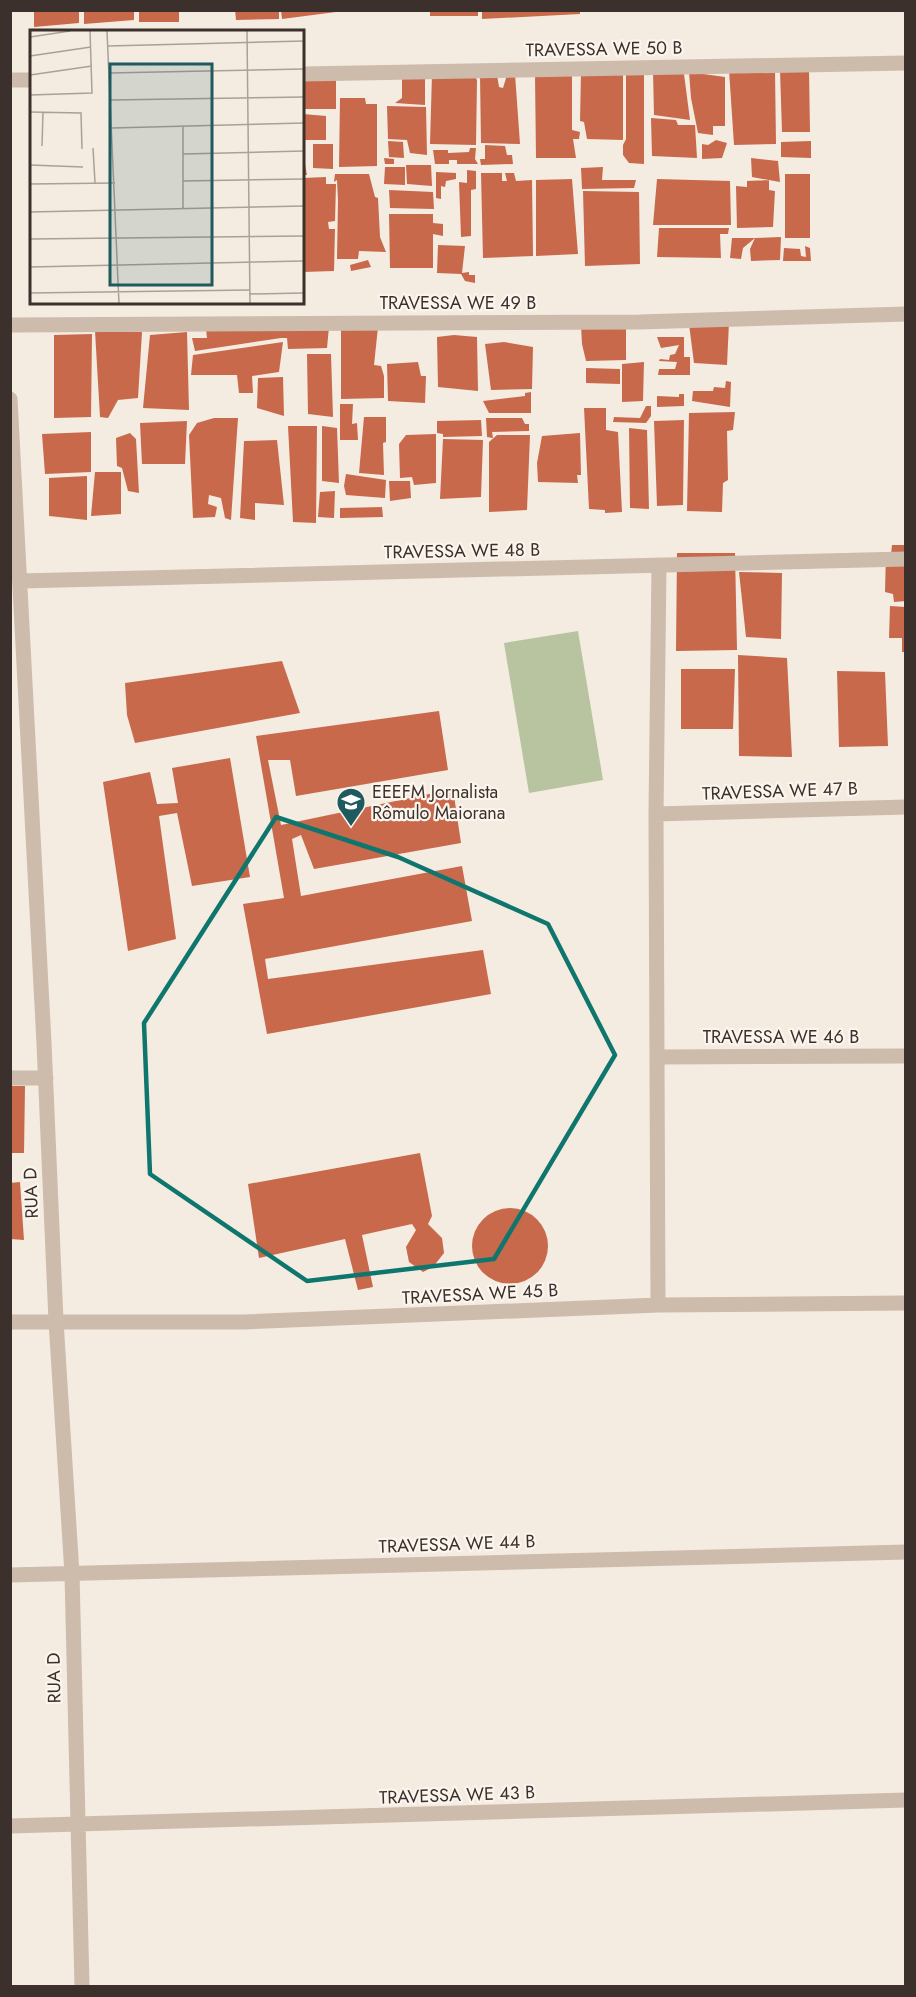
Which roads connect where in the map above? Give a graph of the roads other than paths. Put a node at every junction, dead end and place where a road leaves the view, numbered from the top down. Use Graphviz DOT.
graph roads {
  1 [pos="906,63"];
  2 [pos="304,74"];
  3 [pos="10,80"];
  4 [pos="30,80"];
  5 [pos="906,314"];
  6 [pos="10,325"];
  7 [pos="10,399"];
  8 [pos="906,560"];
  9 [pos="658,566"];
  10 [pos="20,581"];
  11 [pos="906,807"];
  12 [pos="656,814"];
  13 [pos="906,1056"];
  14 [pos="657,1057"];
  15 [pos="10,1078"];
  16 [pos="46,1078"];
  17 [pos="906,1303"];
  18 [pos="658,1305"];
  19 [pos="56,1321"];
  20 [pos="10,1322"];
  21 [pos="906,1552"];
  22 [pos="72,1574"];
  23 [pos="10,1575"];
  24 [pos="906,1800"];
  25 [pos="10,1826"];
  26 [pos="76,1826"];
  27 [pos="82,1986"];
  1 -- 2 [label="street, TRAVESSA WE 50 B"];
  3 -- 4 [label="street"];
  5 -- 6 [label="street, TRAVESSA WE 49 B"];
  7 -- 10 [label="street, RUA D"];
  8 -- 9 [label="street, TRAVESSA WE 48 B"];
  9 -- 10 [label="street, TRAVESSA WE 48 B"];
  9 -- 12 [label="street"];
  10 -- 16 [label="street, RUA D"];
  11 -- 12 [label="street, TRAVESSA WE 47 B"];
  12 -- 14 [label="street"];
  13 -- 14 [label="street, TRAVESSA WE 46 B"];
  14 -- 18 [label="street"];
  15 -- 16 [label="street"];
  16 -- 19 [label="street, RUA D"];
  17 -- 18 [label="street, TRAVESSA WE 45 B"];
  18 -- 19 [label="street, TRAVESSA WE 45 B"];
  19 -- 20 [label="street"];
  19 -- 22 [label="street, RUA D"];
  21 -- 22 [label="street, TRAVESSA WE 44 B"];
  22 -- 23 [label="street, TRAVESSA WE 44 B"];
  22 -- 26 [label="street, RUA D"];
  24 -- 26 [label="street, TRAVESSA WE 43 B"];
  25 -- 26 [label="street, TRAVESSA WE 43 B"];
  26 -- 27 [label="street, RUA D"];
}
